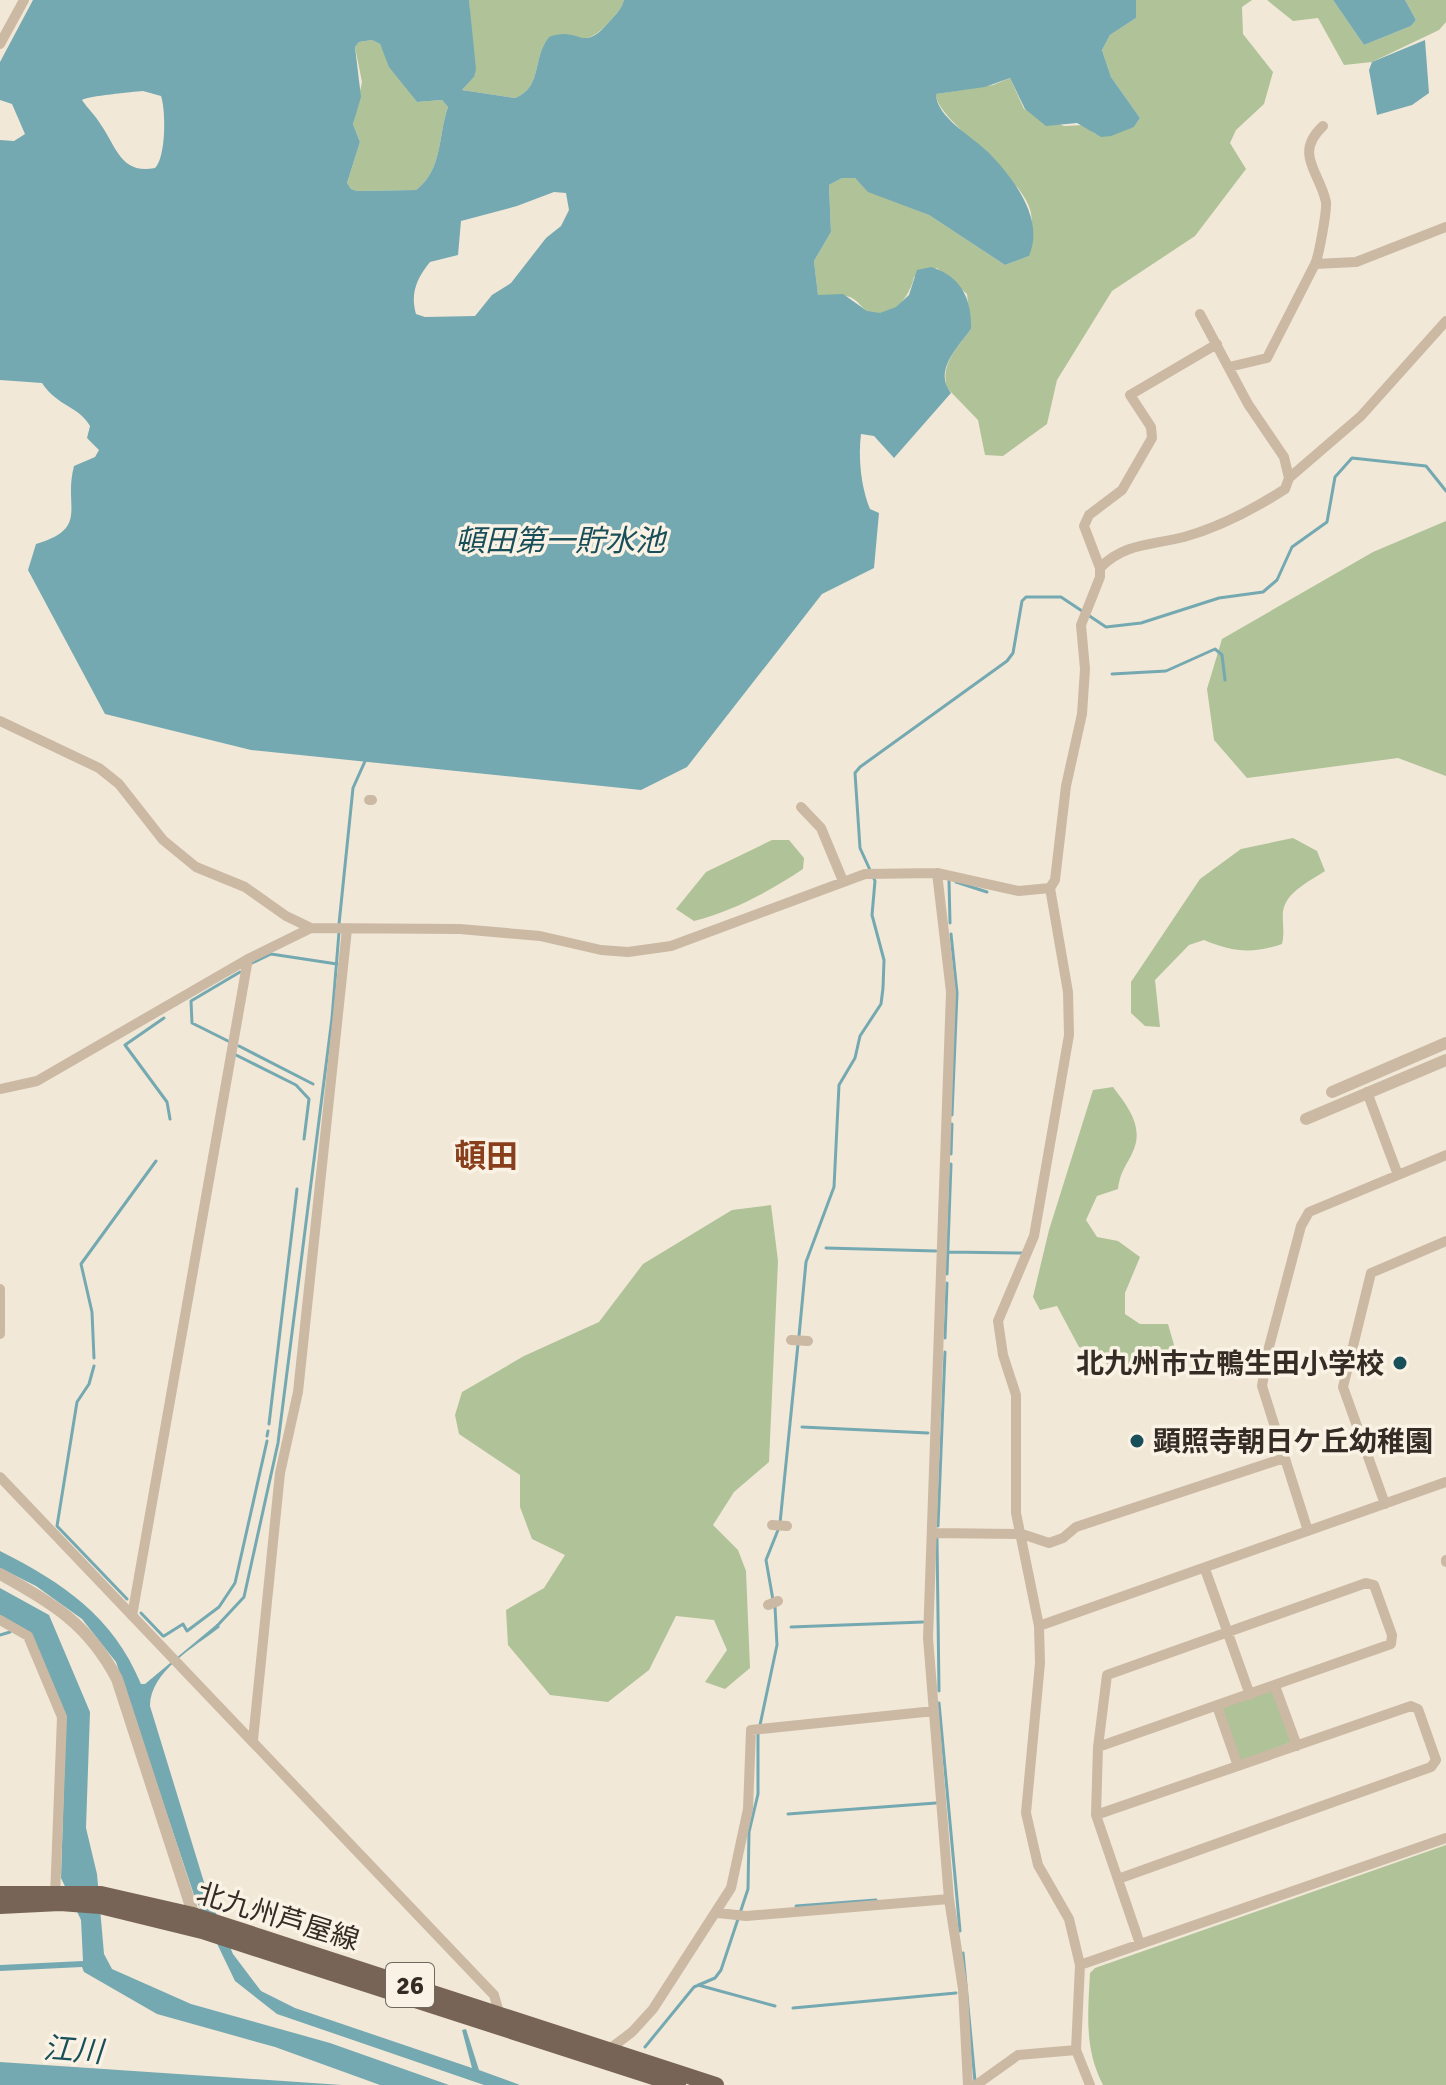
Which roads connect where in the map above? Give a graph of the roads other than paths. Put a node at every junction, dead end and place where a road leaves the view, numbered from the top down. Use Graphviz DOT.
graph roads {
  1 [pos="24,0"];
  2 [pos="0,44"];
  3 [pos="1323,126"];
  4 [pos="1446,227"];
  5 [pos="1315,264"];
  6 [pos="1200,314"];
  7 [pos="1446,321"];
  8 [pos="1217,344"];
  9 [pos="1229,367"];
  10 [pos="1289,478"];
  11 [pos="1100,568"];
  12 [pos="0,721"];
  13 [pos="801,807"];
  14 [pos="937,873"];
  15 [pos="843,881"];
  16 [pos="1050,888"];
  17 [pos="311,928"];
  18 [pos="347,929"];
  19 [pos="248,959"];
  20 [pos="1446,1043"];
  21 [pos="1446,1060"];
  22 [pos="0,1089"];
  23 [pos="1332,1092"];
  24 [pos="1367,1092"];
  25 [pos="1306,1119"];
  26 [pos="1446,1155"];
  27 [pos="1398,1175"];
  28 [pos="1446,1241"];
  29 [pos="0,1289"];
  30 [pos="0,1334"];
  31 [pos="791,1340"];
  32 [pos="808,1341"];
  33 [pos="1284,1458"];
  34 [pos="0,1477"];
  35 [pos="1446,1482"];
  36 [pos="1385,1504"];
  37 [pos="772,1525"];
  38 [pos="787,1526"];
  39 [pos="1308,1531"];
  40 [pos="932,1533"];
  41 [pos="1022,1534"];
  42 [pos="1205,1569"];
  43 [pos="0,1574"];
  44 [pos="132,1616"];
  45 [pos="0,1620"];
  46 [pos="1039,1626"];
  47 [pos="1227,1631"];
  48 [pos="1275,1686"];
  49 [pos="1250,1695"];
  50 [pos="1217,1706"];
  51 [pos="934,1711"];
  52 [pos="253,1740"];
  53 [pos="1297,1746"];
  54 [pos="1098,1747"];
  55 [pos="1238,1766"];
  56 [pos="1096,1815"];
  57 [pos="1446,1838"];
  58 [pos="1118,1879"];
  59 [pos="0,1894"];
  60 [pos="57,1897"];
  61 [pos="949,1899"];
  62 [pos="100,1900"];
  63 [pos="0,1906"];
  64 [pos="718,1913"];
  65 [pos="193,1915"];
  66 [pos="202,1931"];
  67 [pos="1140,1944"];
  68 [pos="1080,1965"];
  69 [pos="499,2021"];
  70 [pos="1076,2050"];
  71 [pos="607,2051"];
  72 [pos="678,2085"];
  73 [pos="716,2085"];
  74 [pos="968,2085"];
  75 [pos="976,2085"];
  76 [pos="1090,2085"];
  1 -- 2 [label="street"];
  3 -- 5 [label="street"];
  4 -- 5 [label="street"];
  5 -- 9 [label="street"];
  6 -- 8 [label="street"];
  7 -- 10 [label="street"];
  8 -- 9 [label="street"];
  8 -- 11 [label="street"];
  9 -- 10 [label="street"];
  10 -- 11 [label="street"];
  11 -- 16 [label="street"];
  12 -- 17 [label="street"];
  13 -- 15 [label="street"];
  14 -- 15 [label="street"];
  14 -- 16 [label="street"];
  14 -- 40 [label="street"];
  15 -- 18 [label="street"];
  16 -- 41 [label="street"];
  17 -- 18 [label="street"];
  17 -- 19 [label="street"];
  18 -- 52 [label="street"];
  19 -- 22 [label="street"];
  19 -- 44 [label="street"];
  20 -- 23 [label="street"];
  21 -- 24 [label="street"];
  24 -- 25 [label="street"];
  24 -- 27 [label="street"];
  26 -- 27 [label="street"];
  27 -- 33 [label="street"];
  28 -- 36 [label="street"];
  29 -- 30 [label="street"];
  31 -- 32 [label="street"];
  33 -- 39 [label="street"];
  33 -- 41 [label="street"];
  34 -- 44 [label="street"];
  35 -- 36 [label="street"];
  36 -- 39 [label="street"];
  37 -- 38 [label="street"];
  39 -- 42 [label="street"];
  40 -- 41 [label="street"];
  40 -- 51 [label="street"];
  41 -- 46 [label="street"];
  42 -- 46 [label="street"];
  42 -- 47 [label="street"];
  43 -- 65 [label="street"];
  44 -- 52 [label="street"];
  45 -- 60 [label="street"];
  46 -- 68 [label="street"];
  47 -- 48 [label="street"];
  47 -- 49 [label="street"];
  47 -- 54 [label="street"];
  48 -- 49 [label="street"];
  48 -- 53 [label="street"];
  49 -- 50 [label="street"];
  50 -- 54 [label="street"];
  50 -- 55 [label="street"];
  51 -- 61 [label="street"];
  51 -- 64 [label="street"];
  52 -- 69 [label="street"];
  53 -- 55 [label="street"];
  53 -- 58 [label="street"];
  54 -- 56 [label="street"];
  55 -- 56 [label="street"];
  56 -- 58 [label="street"];
  57 -- 67 [label="street"];
  58 -- 67 [label="street"];
  59 -- 60 [label="main road, 北九州芦屋線 / 26"];
  60 -- 62 [label="main road, 北九州芦屋線 / 26"];
  60 -- 63 [label="main road, 北九州芦屋線 / 26"];
  61 -- 64 [label="street"];
  61 -- 74 [label="street"];
  62 -- 65 [label="main road, 北九州芦屋線 / 26"];
  62 -- 66 [label="main road, 北九州芦屋線 / 26"];
  64 -- 71 [label="street"];
  65 -- 66 [label="street"];
  65 -- 69 [label="main road, 北九州芦屋線 / 26"];
  66 -- 69 [label="main road, 北九州芦屋線 / 26"];
  67 -- 68 [label="street"];
  68 -- 70 [label="street"];
  69 -- 71 [label="main road, 北九州芦屋線 / 26"];
  69 -- 72 [label="main road, 北九州芦屋線 / 26"];
  70 -- 75 [label="street"];
  70 -- 76 [label="street"];
  71 -- 73 [label="main road, 北九州芦屋線 / 26"];
}
